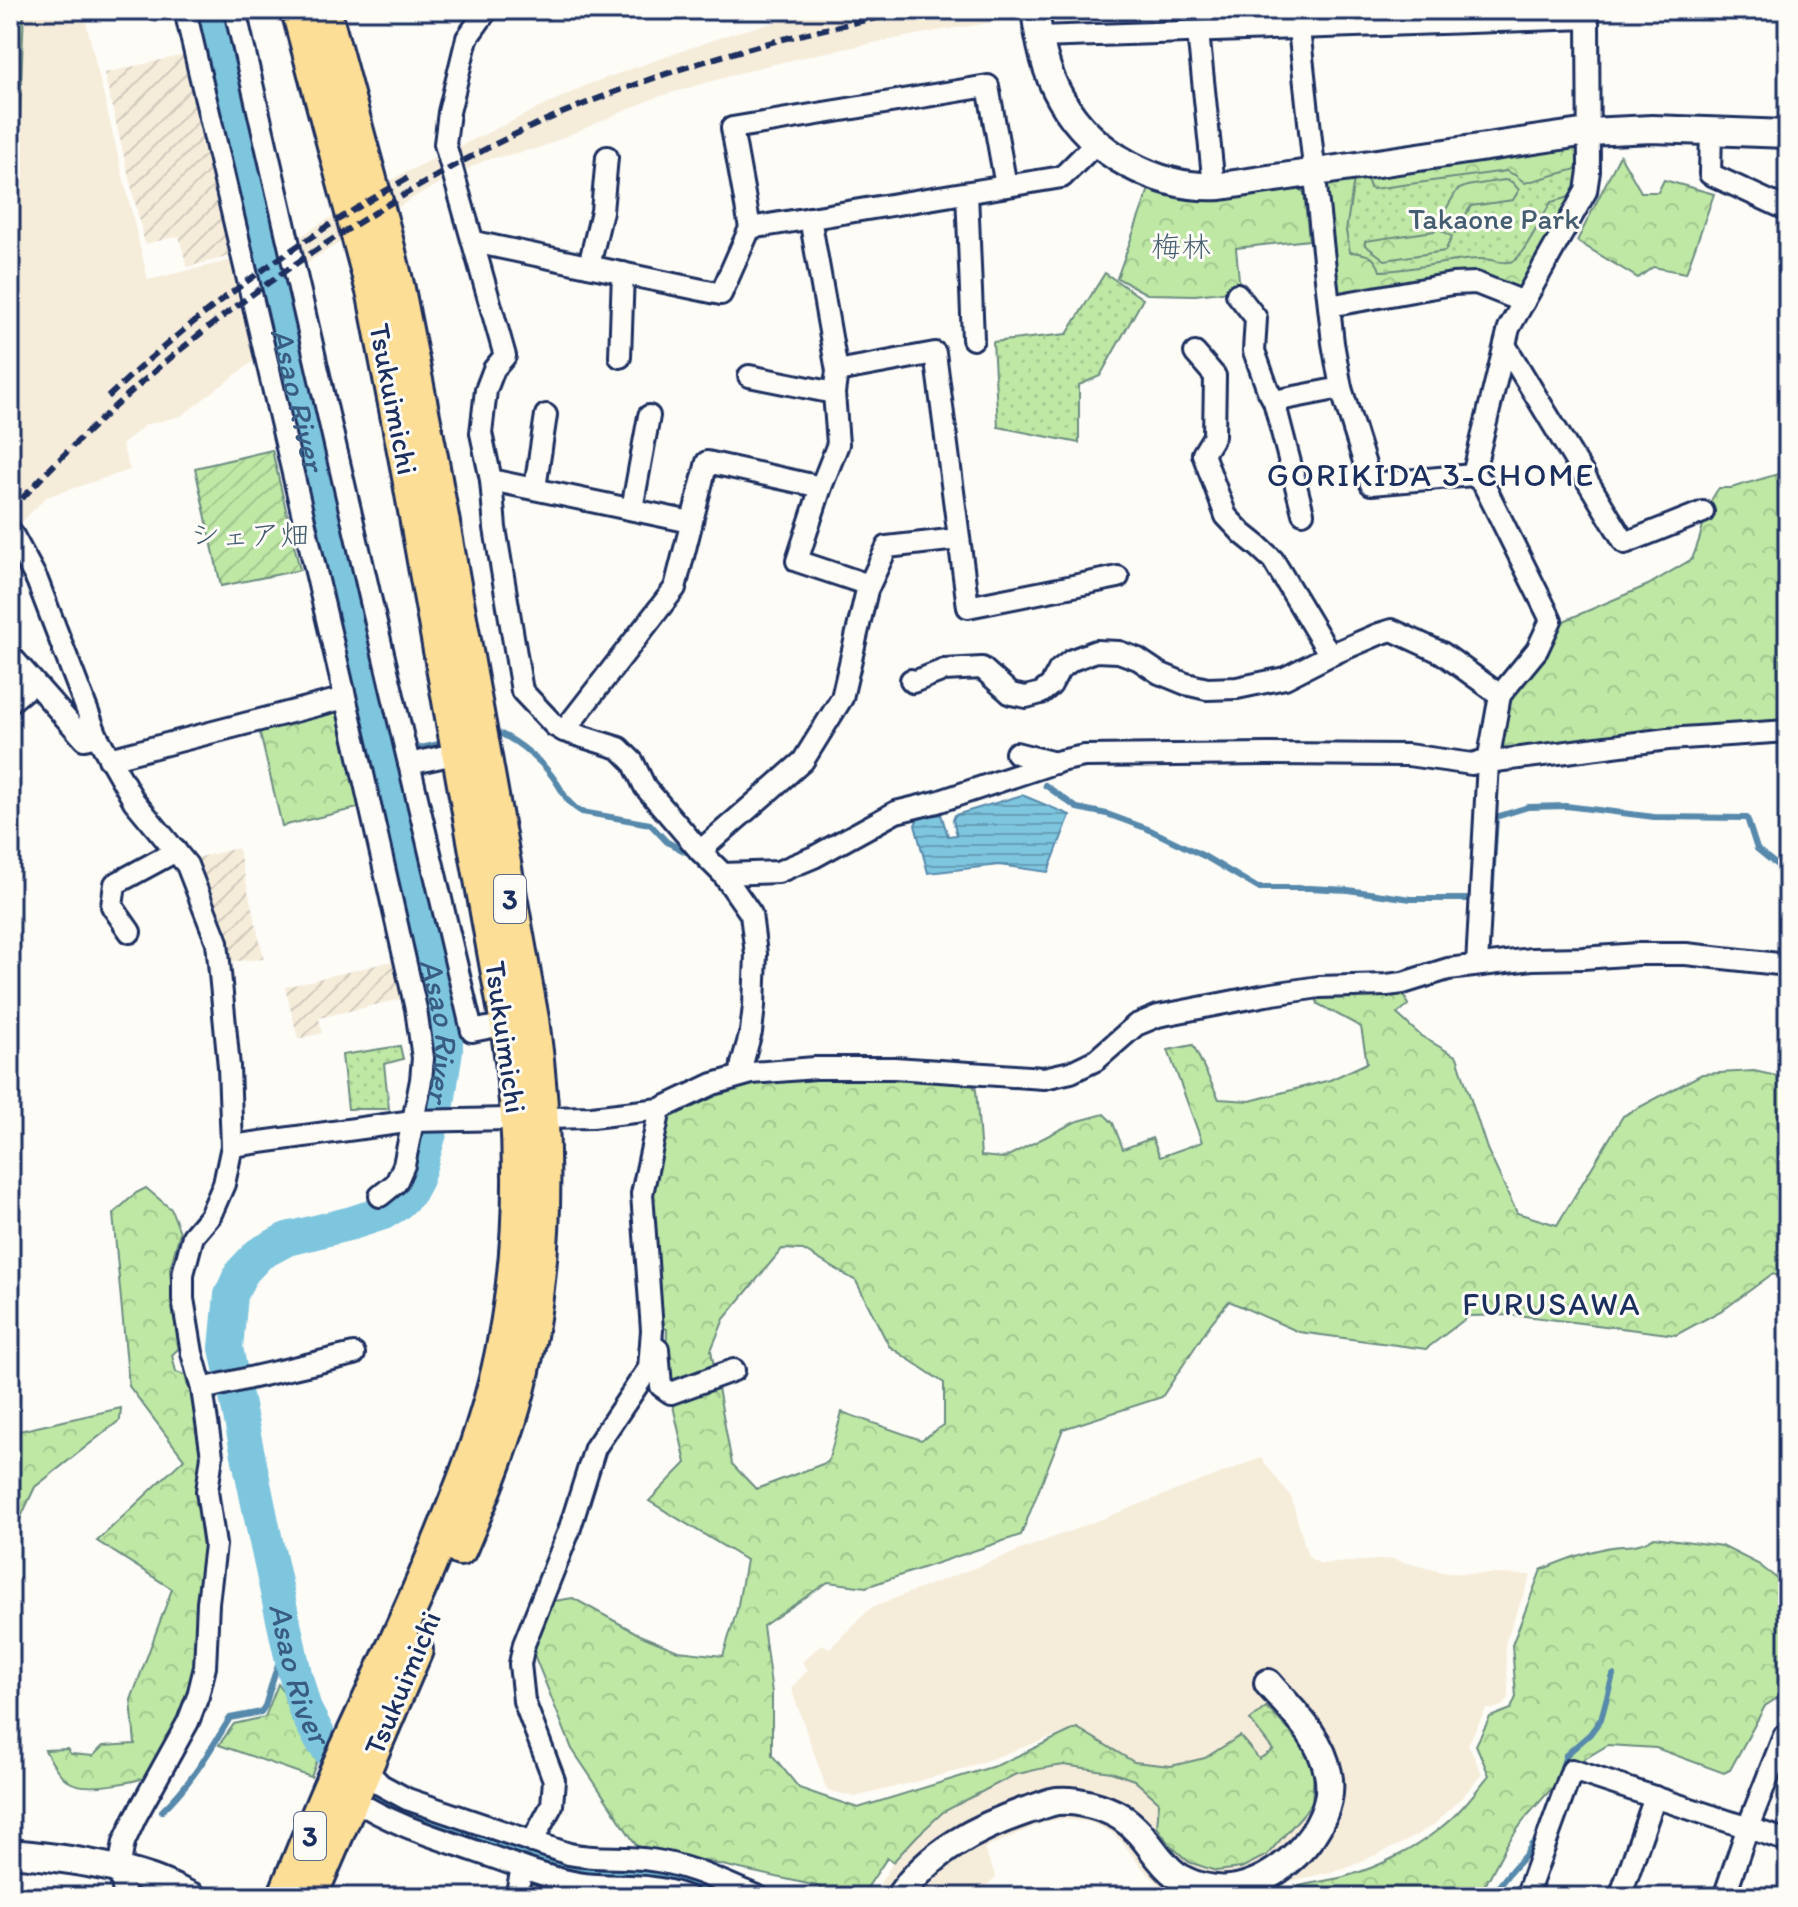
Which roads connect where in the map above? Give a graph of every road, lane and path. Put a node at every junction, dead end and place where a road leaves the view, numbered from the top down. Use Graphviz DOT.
graph roads {
  1 [pos="185,10"];
  2 [pos="235,10"];
  3 [pos="298,10"];
  4 [pos="324,10"];
  5 [pos="473,10"];
  6 [pos="487,10"];
  7 [pos="1037,24"];
  8 [pos="1299,29"];
  9 [pos="1198,32"];
  10 [pos="467,38"];
  11 [pos="1711,130"];
  12 [pos="1588,132"];
  13 [pos="1788,134"];
  14 [pos="1097,142"];
  15 [pos="607,157"];
  16 [pos="1315,173"];
  17 [pos="1006,186"];
  18 [pos="1214,186"];
  19 [pos="967,193"];
  20 [pos="1788,210"];
  21 [pos="810,218"];
  22 [pos="750,228"];
  23 [pos="474,242"];
  24 [pos="589,266"];
  25 [pos="623,273"];
  26 [pos="1237,294"];
  27 [pos="1524,302"];
  28 [pos="1329,306"];
  29 [pos="973,339"];
  30 [pos="1505,345"];
  31 [pos="1195,353"];
  32 [pos="620,357"];
  33 [pos="837,371"];
  34 [pos="749,376"];
  35 [pos="1341,388"];
  36 [pos="834,393"];
  37 [pos="1274,401"];
  38 [pos="546,415"];
  39 [pos="649,416"];
  40 [pos="1473,475"];
  41 [pos="491,480"];
  42 [pos="821,487"];
  43 [pos="535,488"];
  44 [pos="632,509"];
  45 [pos="1703,512"];
  46 [pos="1303,513"];
  47 [pos="691,522"];
  48 [pos="10,530"];
  49 [pos="958,539"];
  50 [pos="1118,577"];
  51 [pos="869,585"];
  52 [pos="10,655"];
  53 [pos="1330,655"];
  54 [pos="911,680"];
  55 [pos="33,683"];
  56 [pos="1500,695"];
  57 [pos="345,698"];
  58 [pos="10,702"];
  59 [pos="564,731"];
  60 [pos="1788,731"];
  61 [pos="97,736"];
  62 [pos="459,753"];
  63 [pos="1016,753"];
  64 [pos="109,759"];
  65 [pos="1488,762"];
  66 [pos="1055,763"];
  67 [pos="409,764"];
  68 [pos="176,851"];
  69 [pos="700,851"];
  70 [pos="723,874"];
  71 [pos="130,932"];
  72 [pos="1477,965"];
  73 [pos="1788,965"];
  74 [pos="507,1024"];
  75 [pos="741,1075"];
  76 [pos="660,1109"];
  77 [pos="531,1118"];
  78 [pos="418,1121"];
  79 [pos="232,1146"];
  80 [pos="380,1196"];
  81 [pos="652,1330"];
  82 [pos="354,1354"];
  83 [pos="734,1370"];
  84 [pos="212,1387"];
  85 [pos="1268,1683"];
  86 [pos="1784,1736"];
  87 [pos="353,1777"];
  88 [pos="1655,1797"];
  89 [pos="1748,1827"];
  90 [pos="1788,1841"];
  91 [pos="513,1846"];
  92 [pos="10,1853"];
  93 [pos="522,1868"];
  94 [pos="119,1869"];
  95 [pos="125,1897"];
  96 [pos="193,1897"];
  97 [pos="284,1897"];
  98 [pos="310,1897"];
  99 [pos="516,1897"];
  100 [pos="688,1897"];
  101 [pos="759,1897"];
  102 [pos="899,1897"];
  103 [pos="1526,1897"];
  104 [pos="1620,1897"];
  105 [pos="1724,1897"];
  1 -- 57 [label="street"];
  2 -- 67 [label="street"];
  3 -- 62 [label="main road, Tsukuimichi / 3"];
  4 -- 77 [label="main road, Tsukuimichi / 3"];
  5 -- 10 [label="street"];
  6 -- 10 [label="street"];
  7 -- 9 [label="street"];
  7 -- 14 [label="street"];
  8 -- 9 [label="street"];
  8 -- 12 [label="street"];
  8 -- 16 [label="street"];
  9 -- 18 [label="street"];
  10 -- 23 [label="street"];
  11 -- 12 [label="street"];
  11 -- 13 [label="street"];
  11 -- 20 [label="street"];
  12 -- 16 [label="street"];
  12 -- 27 [label="street"];
  14 -- 17 [label="street"];
  14 -- 18 [label="street"];
  15 -- 24 [label="street"];
  16 -- 18 [label="street"];
  16 -- 28 [label="street"];
  17 -- 19 [label="street"];
  17 -- 22 [label="street"];
  19 -- 21 [label="street"];
  19 -- 29 [label="street"];
  21 -- 22 [label="street"];
  21 -- 33 [label="street"];
  22 -- 25 [label="street"];
  23 -- 24 [label="street"];
  23 -- 41 [label="street"];
  24 -- 25 [label="street"];
  25 -- 32 [label="street"];
  26 -- 37 [label="street"];
  27 -- 28 [label="street"];
  27 -- 30 [label="street"];
  28 -- 35 [label="street"];
  30 -- 40 [label="street"];
  30 -- 45 [label="street"];
  31 -- 53 [label="street"];
  33 -- 36 [label="street"];
  33 -- 49 [label="street"];
  34 -- 36 [label="street"];
  35 -- 37 [label="street"];
  35 -- 40 [label="street"];
  36 -- 42 [label="street"];
  37 -- 46 [label="street"];
  38 -- 43 [label="street"];
  39 -- 44 [label="street"];
  40 -- 56 [label="street"];
  41 -- 43 [label="street"];
  41 -- 59 [label="street"];
  42 -- 47 [label="street"];
  42 -- 51 [label="street"];
  43 -- 44 [label="street"];
  44 -- 47 [label="street"];
  47 -- 59 [label="street"];
  48 -- 61 [label="street"];
  49 -- 50 [label="street"];
  49 -- 51 [label="street"];
  51 -- 69 [label="street"];
  52 -- 55 [label="street"];
  53 -- 54 [label="street"];
  53 -- 56 [label="street"];
  55 -- 58 [label="street"];
  55 -- 61 [label="street"];
  56 -- 65 [label="street"];
  57 -- 64 [label="street"];
  57 -- 78 [label="street"];
  59 -- 69 [label="street"];
  60 -- 65 [label="street"];
  61 -- 64 [label="street"];
  62 -- 67 [label="street"];
  62 -- 74 [label="main road, Tsukuimichi / 3"];
  63 -- 66 [label="street"];
  64 -- 68 [label="street"];
  65 -- 66 [label="street"];
  65 -- 72 [label="street"];
  66 -- 70 [label="street"];
  67 -- 74 [label="street"];
  68 -- 71 [label="street"];
  68 -- 79 [label="street"];
  69 -- 70 [label="street"];
  70 -- 75 [label="street"];
  72 -- 73 [label="street"];
  72 -- 75 [label="street"];
  74 -- 77 [label="main road, Tsukuimichi / 3"];
  75 -- 76 [label="street"];
  76 -- 77 [label="street"];
  76 -- 81 [label="street"];
  77 -- 78 [label="street"];
  77 -- 87 [label="main road, Tsukuimichi / 3"];
  78 -- 79 [label="street"];
  78 -- 80 [label="street"];
  79 -- 84 [label="street"];
  81 -- 83 [label="street"];
  81 -- 91 [label="street"];
  82 -- 84 [label="street"];
  84 -- 94 [label="street"];
  85 -- 102 [label="street"];
  86 -- 89 [label="street"];
  87 -- 91 [label="street"];
  87 -- 91 [label="street"];
  87 -- 97 [label="main road, Tsukuimichi / 3"];
  87 -- 98 [label="main road, Tsukuimichi / 3"];
  88 -- 89 [label="street"];
  88 -- 103 [label="street"];
  88 -- 104 [label="street"];
  89 -- 90 [label="street"];
  89 -- 105 [label="street"];
  91 -- 93 [label="street"];
  91 -- 101 [label="street"];
  92 -- 94 [label="street"];
  93 -- 99 [label="street"];
  93 -- 100 [label="street"];
  94 -- 95 [label="street"];
  94 -- 96 [label="street"];
}
